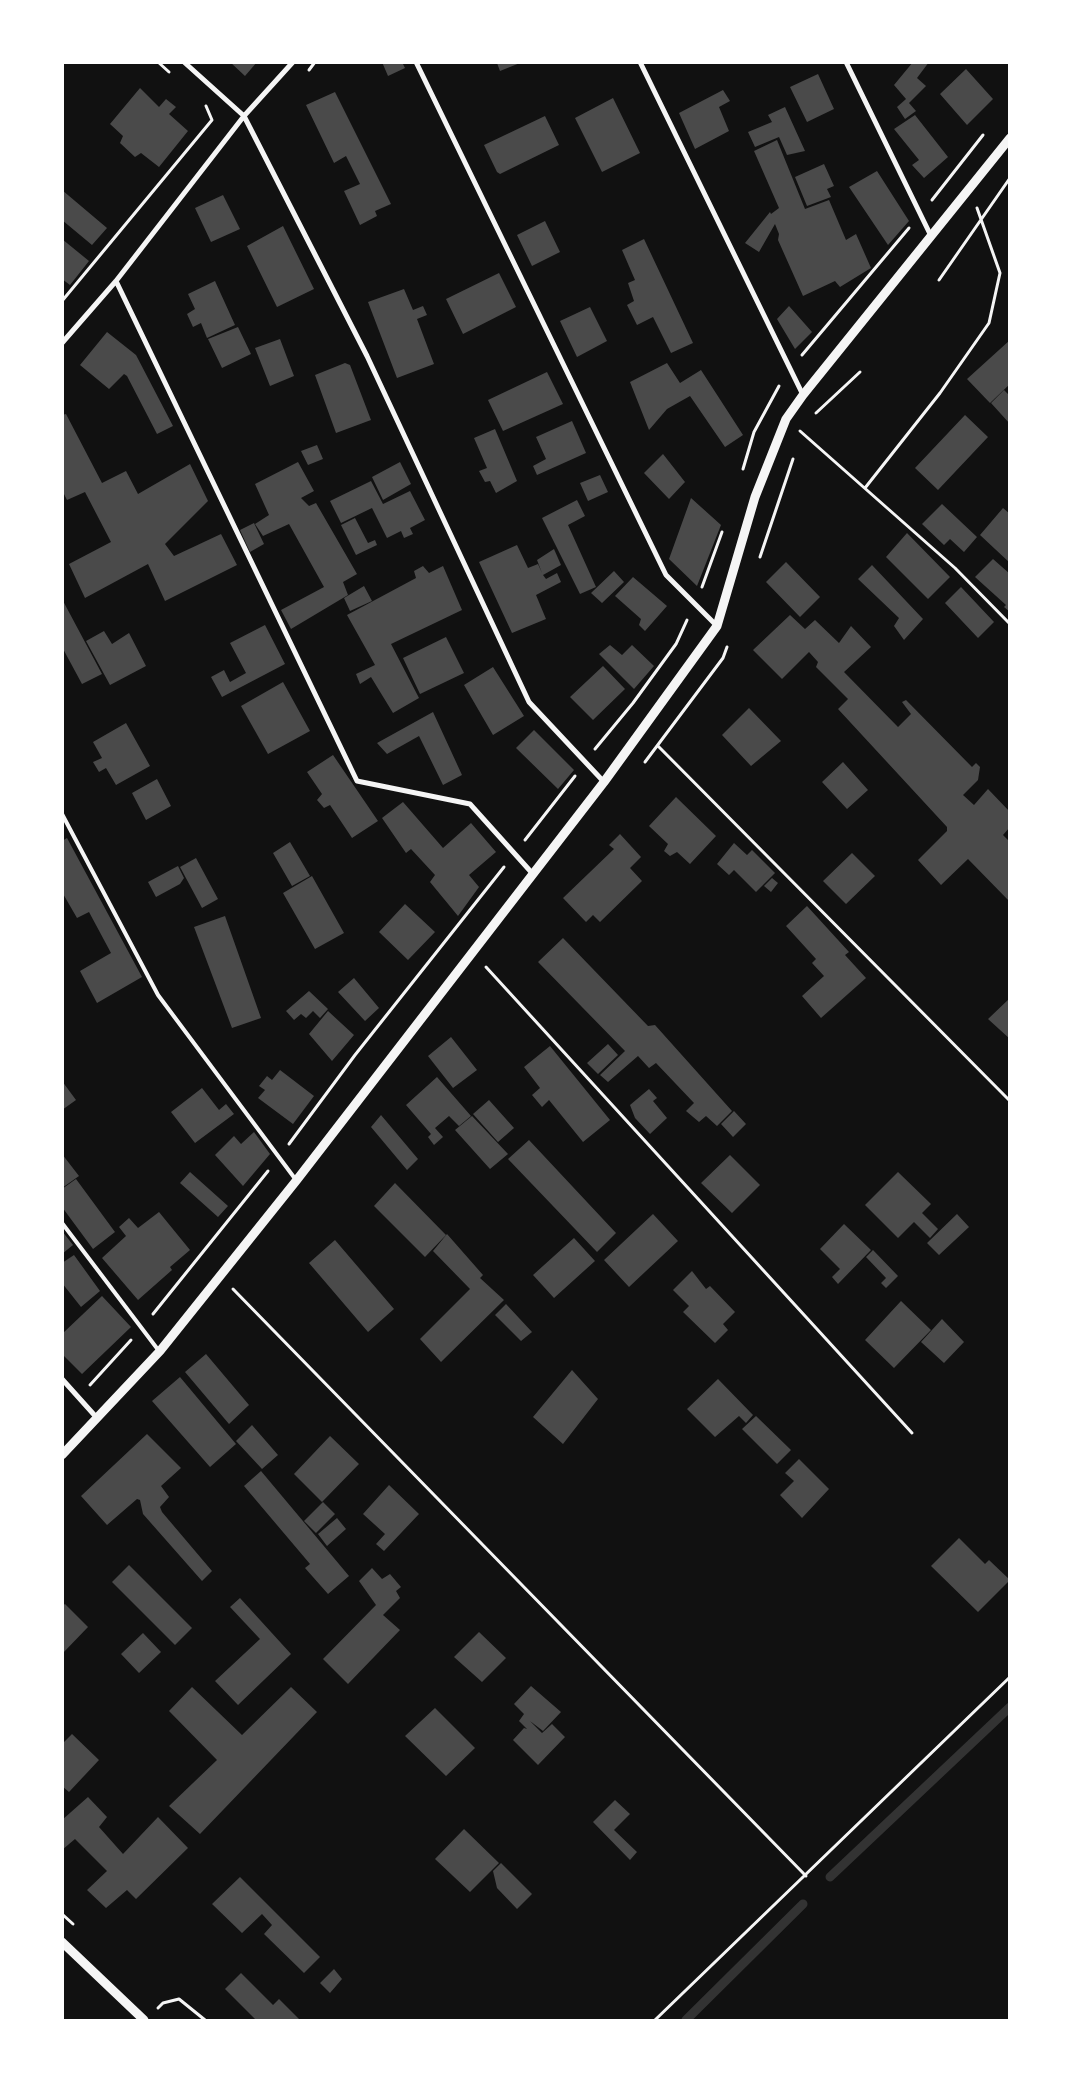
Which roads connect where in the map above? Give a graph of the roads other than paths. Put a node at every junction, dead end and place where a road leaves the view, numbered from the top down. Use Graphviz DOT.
graph roads {
  1 [pos="184,62"];
  2 [pos="293,62"];
  3 [pos="416,62"];
  4 [pos="640,62"];
  5 [pos="846,62"];
  6 [pos="244,116"];
  7 [pos="1010,138"];
  8 [pos="930,236"];
  9 [pos="116,281"];
  10 [pos="62,343"];
  11 [pos="803,395"];
  12 [pos="717,626"];
  13 [pos="604,782"];
  14 [pos="62,814"];
  15 [pos="532,873"];
  16 [pos="296,1181"];
  17 [pos="62,1223"];
  18 [pos="160,1351"];
  19 [pos="62,1379"];
  20 [pos="98,1418"];
  21 [pos="62,1455"];
  22 [pos="62,1942"];
  23 [pos="144,2020"];
  1 -- 6 [label="street"];
  2 -- 6 [label="street"];
  3 -- 12 [label="street"];
  4 -- 11 [label="street"];
  5 -- 8 [label="street"];
  6 -- 9 [label="street"];
  6 -- 13 [label="street"];
  7 -- 8 [label="street"];
  8 -- 11 [label="street"];
  9 -- 10 [label="street"];
  9 -- 15 [label="street"];
  11 -- 12 [label="street"];
  12 -- 13 [label="street"];
  13 -- 15 [label="street"];
  14 -- 16 [label="lane"];
  15 -- 16 [label="street"];
  16 -- 18 [label="street"];
  17 -- 18 [label="lane"];
  18 -- 20 [label="street"];
  19 -- 20 [label="street"];
  20 -- 21 [label="street"];
  22 -- 23 [label="street"];
}
